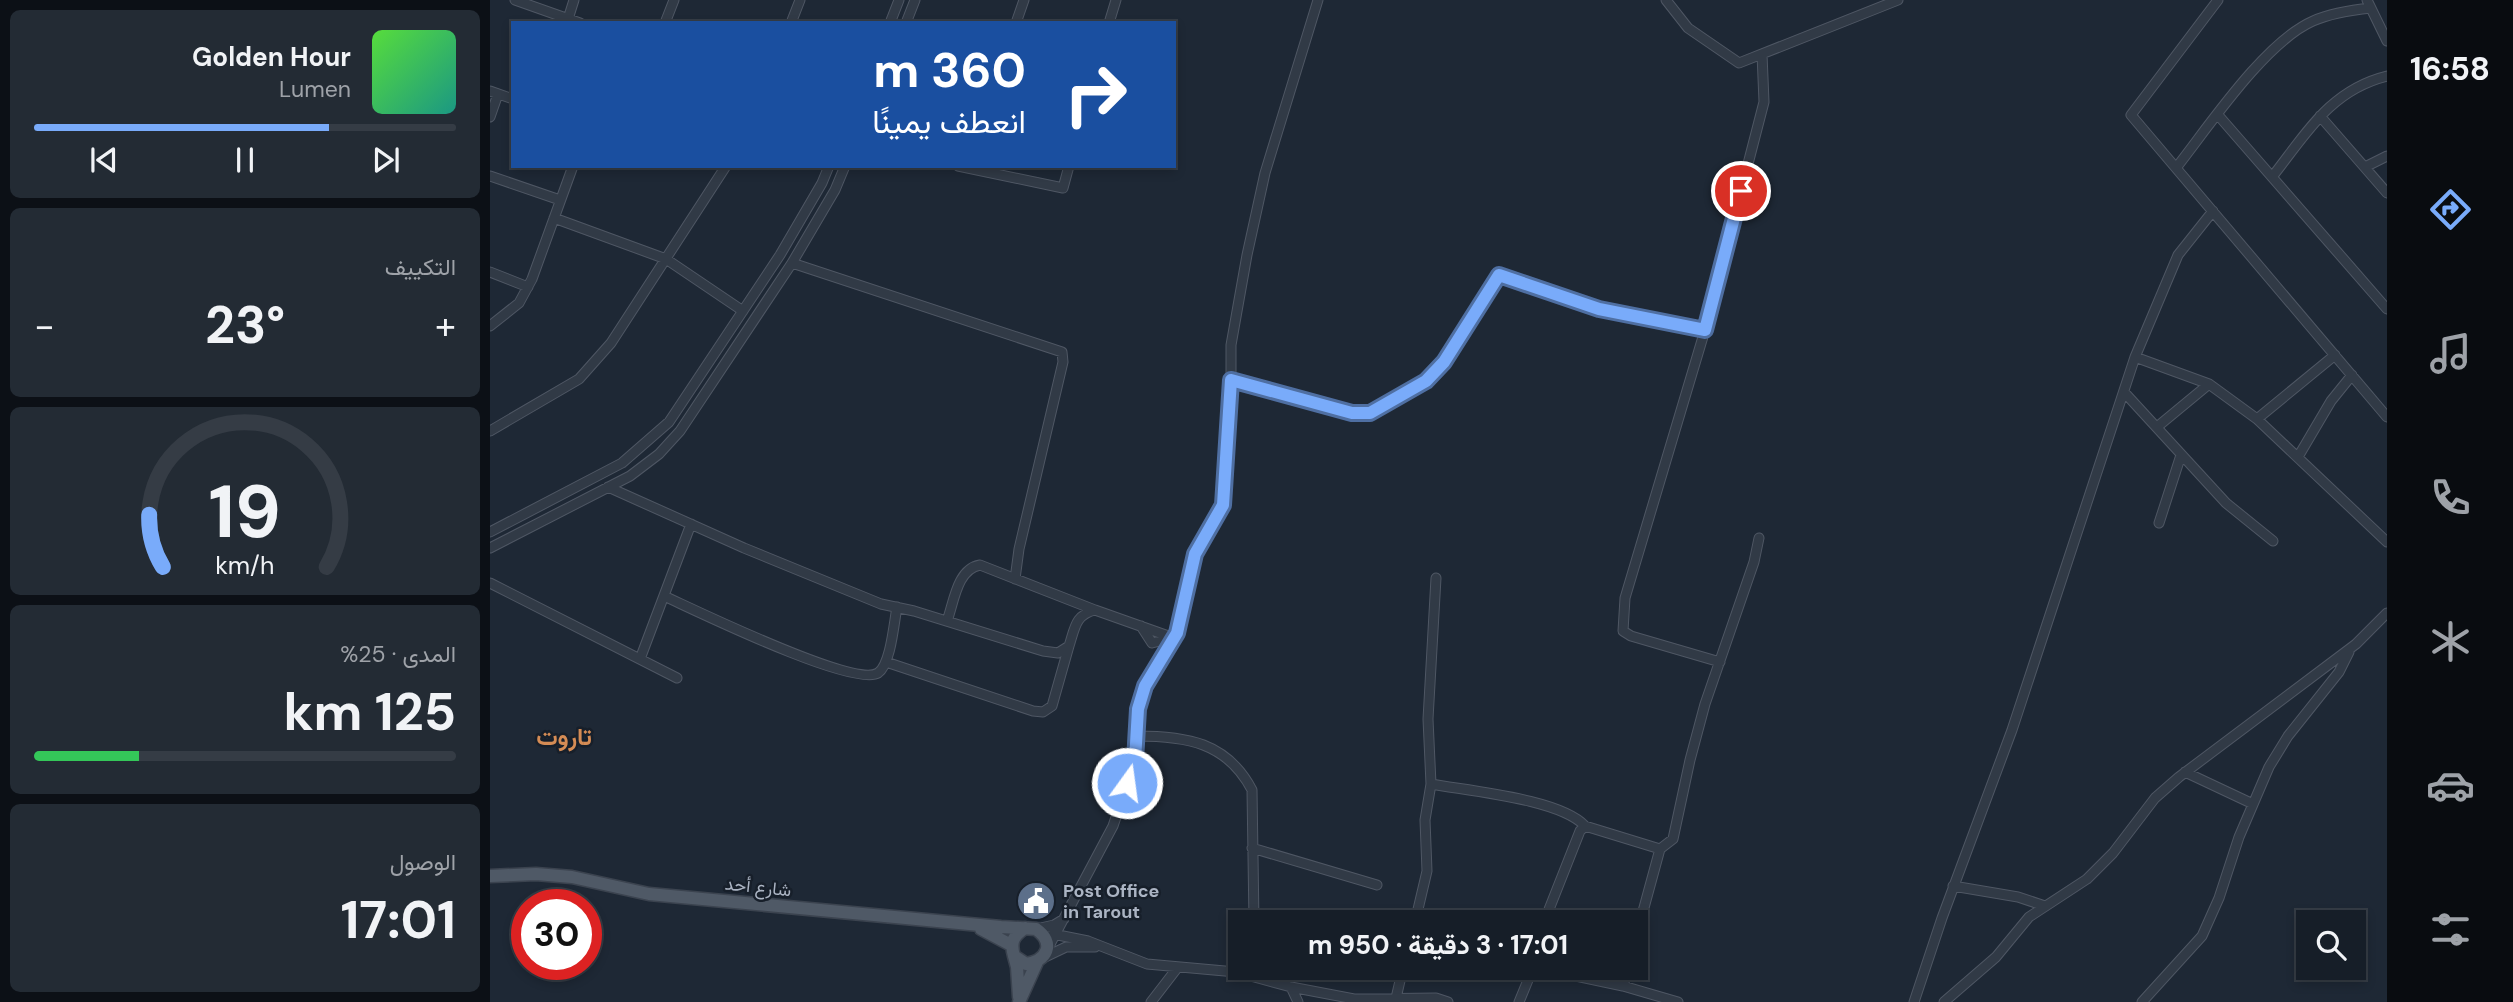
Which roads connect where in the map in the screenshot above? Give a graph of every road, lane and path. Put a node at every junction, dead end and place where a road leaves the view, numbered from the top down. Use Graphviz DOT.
graph roads {
  1 [pos="515,0"];
  2 [pos="575,0"];
  3 [pos="674,0"];
  4 [pos="800,0"];
  5 [pos="900,0"];
  6 [pos="915,0"];
  7 [pos="1024,0"];
  8 [pos="1116,0"];
  9 [pos="1318,0"];
  10 [pos="1666,0"];
  11 [pos="1898,0"];
  12 [pos="2218,0"];
  13 [pos="2369,4"];
  14 [pos="568,19"];
  15 [pos="574,21"];
  16 [pos="667,21"];
  17 [pos="792,21"];
  18 [pos="891,21"];
  19 [pos="907,21"];
  20 [pos="1017,21"];
  21 [pos="1110,21"];
  22 [pos="2387,41"];
  23 [pos="1762,54"];
  24 [pos="2387,76"];
  25 [pos="494,93"];
  26 [pos="511,98"];
  27 [pos="2218,115"];
  28 [pos="2320,116"];
  29 [pos="490,117"];
  30 [pos="2387,156"];
  31 [pos="2365,167"];
  32 [pos="572,168"];
  33 [pos="725,168"];
  34 [pos="828,168"];
  35 [pos="844,168"];
  36 [pos="974,168"];
  37 [pos="1068,168"];
  38 [pos="2176,168"];
  39 [pos="490,176"];
  40 [pos="2272,177"];
  41 [pos="2387,192"];
  42 [pos="560,200"];
  43 [pos="2213,211"];
  44 [pos="554,218"];
  45 [pos="666,259"];
  46 [pos="792,263"];
  47 [pos="490,272"];
  48 [pos="528,287"];
  49 [pos="2386,304"];
  50 [pos="743,311"];
  51 [pos="490,326"];
  52 [pos="1705,330"];
  53 [pos="2335,355"];
  54 [pos="2135,357"];
  55 [pos="2352,375"];
  56 [pos="1231,380"];
  57 [pos="2209,384"];
  58 [pos="2124,392"];
  59 [pos="2387,417"];
  60 [pos="2257,419"];
  61 [pos="2157,428"];
  62 [pos="490,431"];
  63 [pos="2181,454"];
  64 [pos="2298,457"];
  65 [pos="608,487"];
  66 [pos="2159,523"];
  67 [pos="691,524"];
  68 [pos="490,532"];
  69 [pos="1759,538"];
  70 [pos="2273,541"];
  71 [pos="2387,541"];
  72 [pos="490,548"];
  73 [pos="1436,578"];
  74 [pos="1015,579"];
  75 [pos="490,583"];
  76 [pos="664,596"];
  77 [pos="897,607"];
  78 [pos="1095,610"];
  79 [pos="2387,613"];
  80 [pos="947,621"];
  81 [pos="1174,638"];
  82 [pos="1069,646"];
  83 [pos="2352,648"];
  84 [pos="640,659"];
  85 [pos="885,660"];
  86 [pos="1720,662"];
  87 [pos="677,678"];
  88 [pos="1136,736"];
  89 [pos="2185,772"];
  90 [pos="1431,785"];
  91 [pos="2253,804"];
  92 [pos="1585,826"];
  93 [pos="1252,848"];
  94 [pos="1660,849"];
  95 [pos="490,876"];
  96 [pos="1377,885"];
  97 [pos="1953,886"];
  98 [pos="2045,906"];
  99 [pos="1254,910"];
  100 [pos="1418,910"];
  101 [pos="1548,910"];
  102 [pos="1643,910"];
  103 [pos="1065,918"];
  104 [pos="971,924"];
  105 [pos="1034,930"];
  106 [pos="1057,934"];
  107 [pos="1076,937"];
  108 [pos="1100,947"];
  109 [pos="1012,951"];
  110 [pos="1042,957"];
  111 [pos="1178,967"];
  112 [pos="1228,971"];
  113 [pos="1274,980"];
  114 [pos="1400,980"];
  115 [pos="1529,980"];
  116 [pos="1594,980"];
  117 [pos="1625,980"];
  118 [pos="1623,986"];
  119 [pos="1291,987"];
  120 [pos="1396,998"];
  121 [pos="1645,998"];
  122 [pos="1019,1000"];
  123 [pos="1151,1002"];
  124 [pos="1298,1002"];
  125 [pos="1448,1002"];
  126 [pos="1519,1002"];
  127 [pos="1678,1002"];
  128 [pos="1914,1002"];
  129 [pos="1944,1002"];
  130 [pos="2142,1002"];
  1 -- 14 [label="street"];
  2 -- 14 [label="street"];
  3 -- 16 [label="street"];
  4 -- 17 [label="street"];
  5 -- 18 [label="street"];
  6 -- 19 [label="street"];
  7 -- 20 [label="street"];
  8 -- 21 [label="street"];
  9 -- 56 [label="street"];
  10 -- 23 [label="street"];
  11 -- 23 [label="street"];
  12 -- 38 [label="street"];
  13 -- 22 [label="street"];
  13 -- 27 [label="street"];
  14 -- 15 [label="street"];
  23 -- 52 [label="street"];
  24 -- 28 [label="street"];
  25 -- 26 [label="street"];
  25 -- 29 [label="street"];
  27 -- 38 [label="street"];
  27 -- 40 [label="street"];
  28 -- 31 [label="street"];
  28 -- 40 [label="street"];
  30 -- 31 [label="street"];
  31 -- 41 [label="street"];
  32 -- 42 [label="street"];
  33 -- 45 [label="street"];
  34 -- 50 [label="street"];
  35 -- 46 [label="street"];
  36 -- 37 [label="street"];
  38 -- 43 [label="street"];
  39 -- 42 [label="street"];
  40 -- 49 [label="street"];
  42 -- 44 [label="street"];
  43 -- 53 [label="street"];
  43 -- 54 [label="street"];
  44 -- 45 [label="street"];
  44 -- 48 [label="street"];
  45 -- 50 [label="street"];
  45 -- 62 [label="street"];
  46 -- 65 [label="street"];
  46 -- 74 [label="street"];
  47 -- 48 [label="street"];
  48 -- 51 [label="street"];
  50 -- 68 [label="street"];
  52 -- 56 [label="street"];
  52 -- 86 [label="street"];
  53 -- 55 [label="street"];
  53 -- 60 [label="street"];
  54 -- 57 [label="street"];
  54 -- 58 [label="street"];
  55 -- 59 [label="street"];
  55 -- 64 [label="street"];
  56 -- 81 [label="street"];
  57 -- 60 [label="street"];
  57 -- 61 [label="street"];
  58 -- 61 [label="street"];
  58 -- 97 [label="street"];
  60 -- 64 [label="street"];
  61 -- 63 [label="street"];
  63 -- 66 [label="street"];
  63 -- 70 [label="street"];
  64 -- 71 [label="street"];
  65 -- 67 [label="street"];
  65 -- 72 [label="street"];
  67 -- 76 [label="street"];
  67 -- 77 [label="street"];
  69 -- 86 [label="street"];
  73 -- 90 [label="street"];
  74 -- 78 [label="street"];
  74 -- 80 [label="street"];
  75 -- 84 [label="street"];
  76 -- 84 [label="street"];
  76 -- 85 [label="street"];
  77 -- 80 [label="street"];
  77 -- 85 [label="street"];
  78 -- 81 [label="street"];
  78 -- 82 [label="street"];
  79 -- 83 [label="street"];
  80 -- 82 [label="street"];
  81 -- 88 [label="street"];
  82 -- 85 [label="street"];
  83 -- 89 [label="street"];
  83 -- 91 [label="street"];
  84 -- 87 [label="street"];
  86 -- 94 [label="street"];
  88 -- 93 [label="street"];
  88 -- 103 [label="street"];
  89 -- 91 [label="street"];
  89 -- 98 [label="street"];
  90 -- 92 [label="street"];
  90 -- 100 [label="street"];
  91 -- 130 [label="street"];
  92 -- 94 [label="street"];
  92 -- 101 [label="street"];
  93 -- 96 [label="street"];
  93 -- 99 [label="street"];
  94 -- 102 [label="street"];
  95 -- 104 [label="main road, شارع أحد"];
  97 -- 98 [label="street"];
  97 -- 128 [label="street"];
  98 -- 129 [label="street"];
  103 -- 105 [label="street"];
  103 -- 106 [label="street"];
  103 -- 107 [label="street"];
  104 -- 105 [label="main road, شارع أحد"];
  104 -- 109 [label="main road"];
  105 -- 106 [label="street"];
  105 -- 109 [label="main road"];
  105 -- 110 [label="main road"];
  106 -- 107 [label="street"];
  106 -- 110 [label="street"];
  107 -- 108 [label="street"];
  108 -- 110 [label="street"];
  108 -- 111 [label="street"];
  109 -- 110 [label="main road"];
  109 -- 122 [label="main road"];
  110 -- 122 [label="main road"];
  111 -- 112 [label="street"];
  111 -- 123 [label="street"];
  113 -- 119 [label="street"];
  114 -- 120 [label="street"];
  115 -- 126 [label="street"];
  116 -- 118 [label="street"];
  117 -- 118 [label="street"];
  118 -- 121 [label="street"];
  119 -- 120 [label="street"];
  119 -- 124 [label="street"];
  120 -- 125 [label="street"];
  121 -- 127 [label="street"];
}
